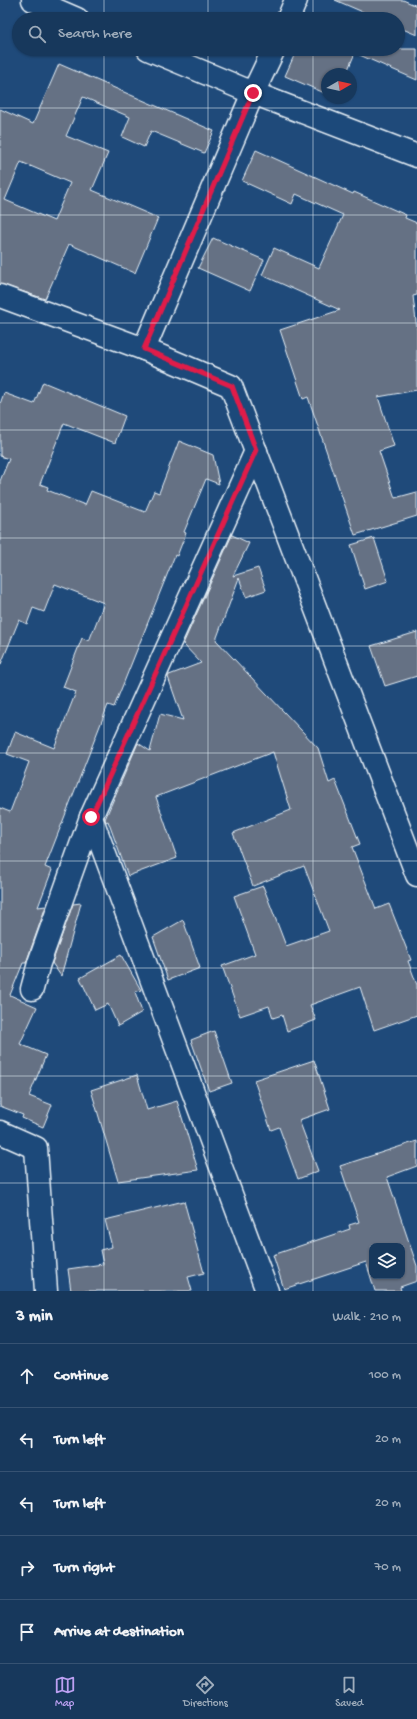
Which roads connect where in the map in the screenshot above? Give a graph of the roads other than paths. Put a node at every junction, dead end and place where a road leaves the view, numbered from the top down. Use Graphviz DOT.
graph roads {
  1 [pos="33,0"];
  2 [pos="296,0"];
  3 [pos="61,12"];
  4 [pos="291,12"];
  5 [pos="165,56"];
  6 [pos="271,56"];
  7 [pos="253,93"];
  8 [pos="417,156"];
  9 [pos="0,296"];
  10 [pos="144,349"];
  11 [pos="256,450"];
  12 [pos="91,817"];
  13 [pos="417,876"];
  14 [pos="32,988"];
  15 [pos="0,1132"];
  16 [pos="46,1291"];
  17 [pos="267,1291"];
  1 -- 3 [label="street"];
  2 -- 4 [label="street"];
  5 -- 7 [label="street"];
  6 -- 7 [label="street"];
  7 -- 8 [label="street"];
  7 -- 10 [label="street"];
  9 -- 10 [label="street"];
  10 -- 11 [label="street"];
  11 -- 12 [label="street"];
  11 -- 13 [label="street"];
  12 -- 14 [label="street"];
  12 -- 17 [label="street"];
  15 -- 16 [label="street"];
}
